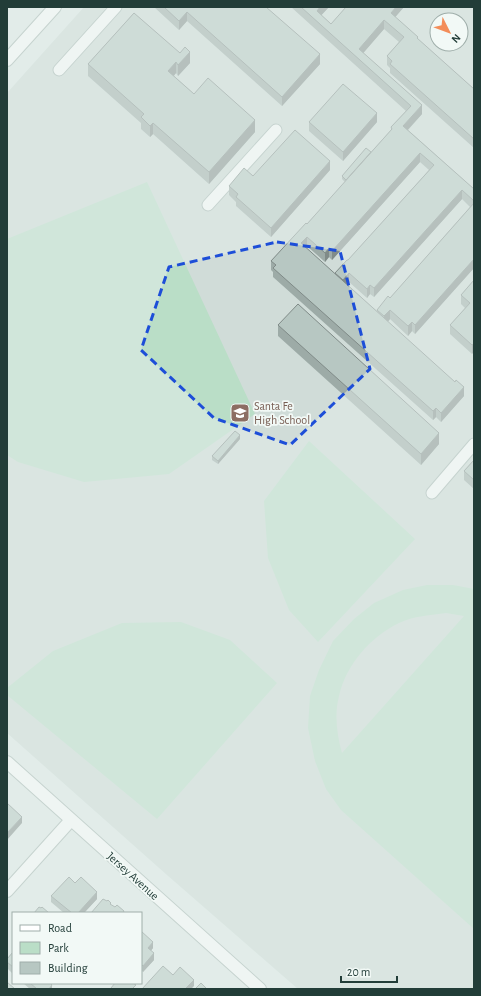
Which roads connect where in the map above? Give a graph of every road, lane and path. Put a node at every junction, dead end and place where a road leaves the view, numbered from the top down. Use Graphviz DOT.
graph roads {
  1 [pos="55,7"];
  2 [pos="116,7"];
  3 [pos="7,60"];
  4 [pos="59,70"];
  5 [pos="276,130"];
  6 [pos="208,205"];
  7 [pos="474,444"];
  8 [pos="432,493"];
  9 [pos="7,762"];
  10 [pos="71,820"];
  11 [pos="7,891"];
  12 [pos="260,989"];
  1 -- 3 [label="street"];
  2 -- 4 [label="lane"];
  5 -- 6 [label="lane"];
  7 -- 8 [label="lane"];
  9 -- 10 [label="street, Jersey Avenue"];
  10 -- 11 [label="street"];
  10 -- 12 [label="street, Jersey Avenue"];
}
